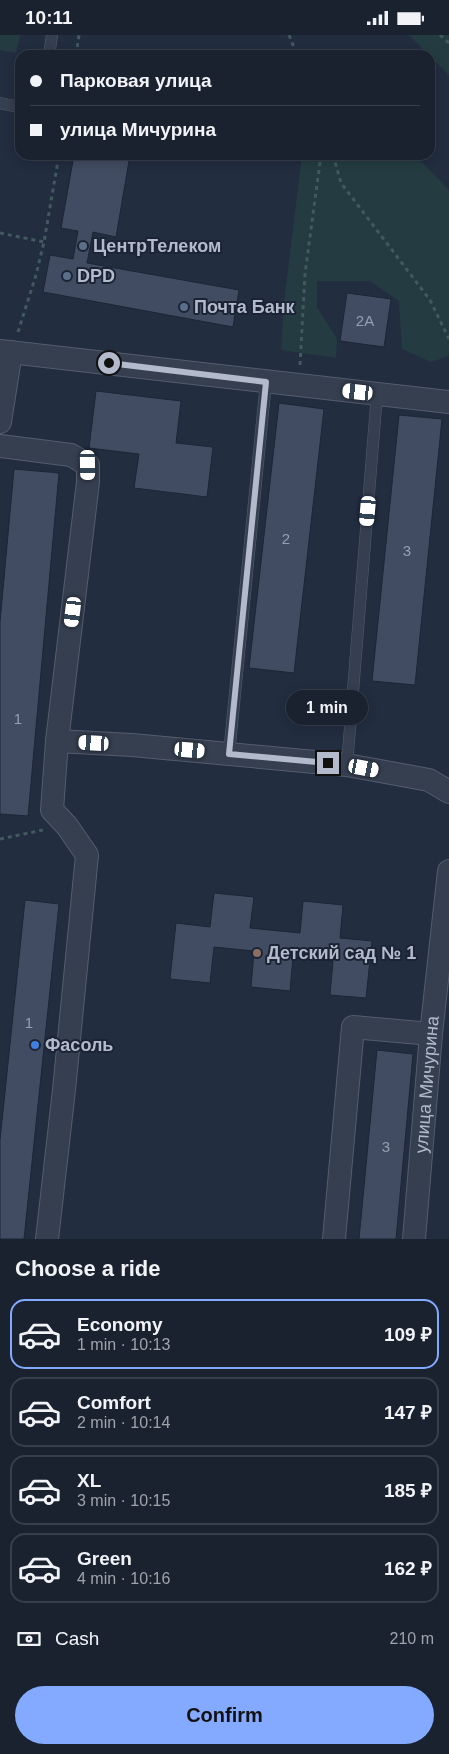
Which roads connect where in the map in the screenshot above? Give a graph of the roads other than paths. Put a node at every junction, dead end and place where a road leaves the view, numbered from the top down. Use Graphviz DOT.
graph roads {
  1 [pos="52,35"];
  2 [pos="50,50"];
  3 [pos="0,103"];
  4 [pos="15,106"];
  5 [pos="6,351"];
  6 [pos="266,382"];
  7 [pos="377,394"];
  8 [pos="449,402"];
  9 [pos="0,422"];
  10 [pos="0,446"];
  11 [pos="58,741"];
  12 [pos="229,754"];
  13 [pos="347,765"];
  14 [pos="449,792"];
  15 [pos="449,871"];
  16 [pos="447,908"];
  17 [pos="431,1034"];
  18 [pos="47,1239"];
  19 [pos="334,1239"];
  20 [pos="414,1239"];
  1 -- 2 [label="lane"];
  3 -- 4 [label="lane"];
  5 -- 6 [label="street"];
  5 -- 9 [label="street"];
  6 -- 7 [label="street"];
  6 -- 12 [label="lane"];
  7 -- 8 [label="street"];
  7 -- 13 [label="lane"];
  10 -- 11 [label="street"];
  11 -- 12 [label="street"];
  11 -- 18 [label="street"];
  12 -- 13 [label="street"];
  13 -- 14 [label="street"];
  15 -- 16 [label="street, улица Мичурина"];
  16 -- 17 [label="street, улица Мичурина"];
  17 -- 19 [label="street"];
  17 -- 20 [label="street, улица Мичурина"];
}
